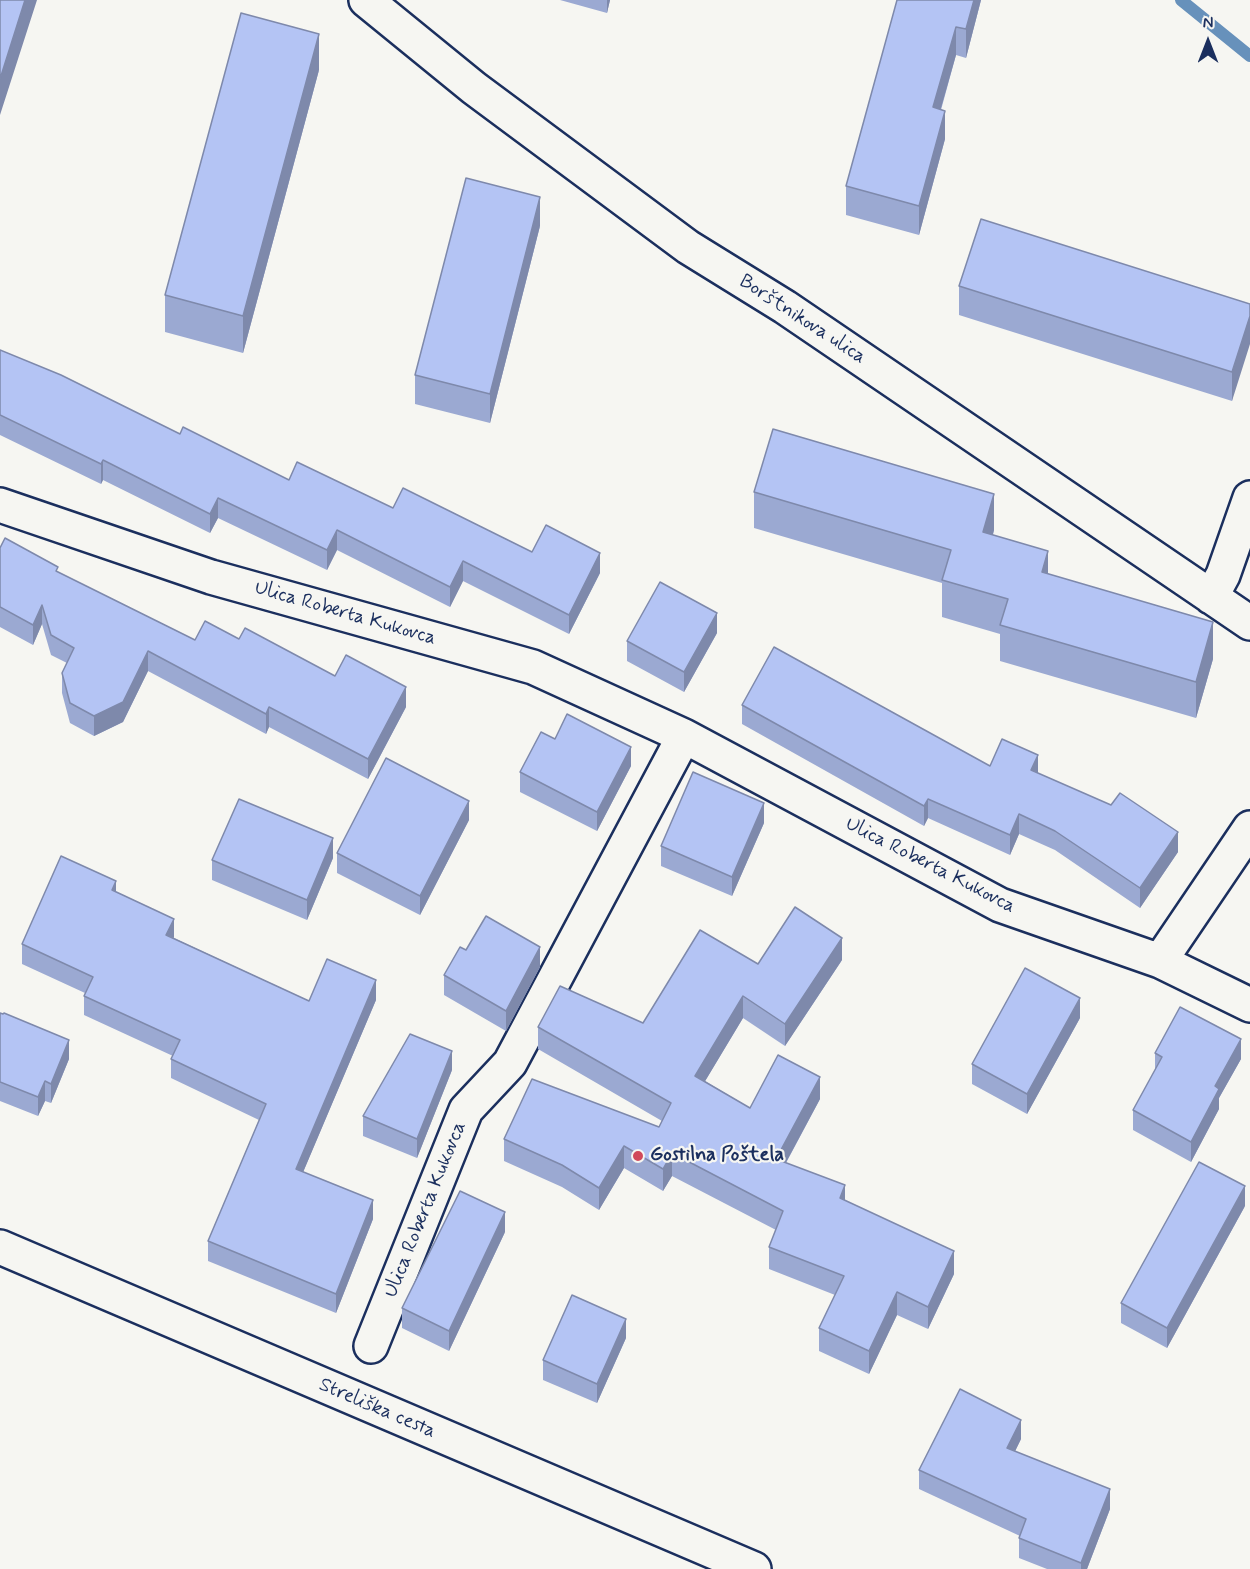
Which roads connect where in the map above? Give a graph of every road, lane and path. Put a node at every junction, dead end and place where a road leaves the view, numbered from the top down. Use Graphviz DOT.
graph roads {
  1 [pos="366,0"];
  2 [pos="1250,498"];
  3 [pos="0,505"];
  4 [pos="1211,597"];
  5 [pos="1250,623"];
  6 [pos="684,736"];
  7 [pos="1250,828"];
  8 [pos="1160,962"];
  9 [pos="1250,1005"];
  10 [pos="0,1247"];
  11 [pos="371,1346"];
  12 [pos="754,1569"];
  1 -- 4 [label="street, Borštnikova ulica"];
  2 -- 4 [label="street"];
  3 -- 6 [label="street, Ulica Roberta Kukovca"];
  4 -- 5 [label="street, Borštnikova ulica"];
  6 -- 8 [label="street, Ulica Roberta Kukovca"];
  6 -- 11 [label="street, Ulica Roberta Kukovca"];
  7 -- 8 [label="street"];
  8 -- 9 [label="street, Ulica Roberta Kukovca"];
  10 -- 12 [label="street, Streliška cesta"];
}
